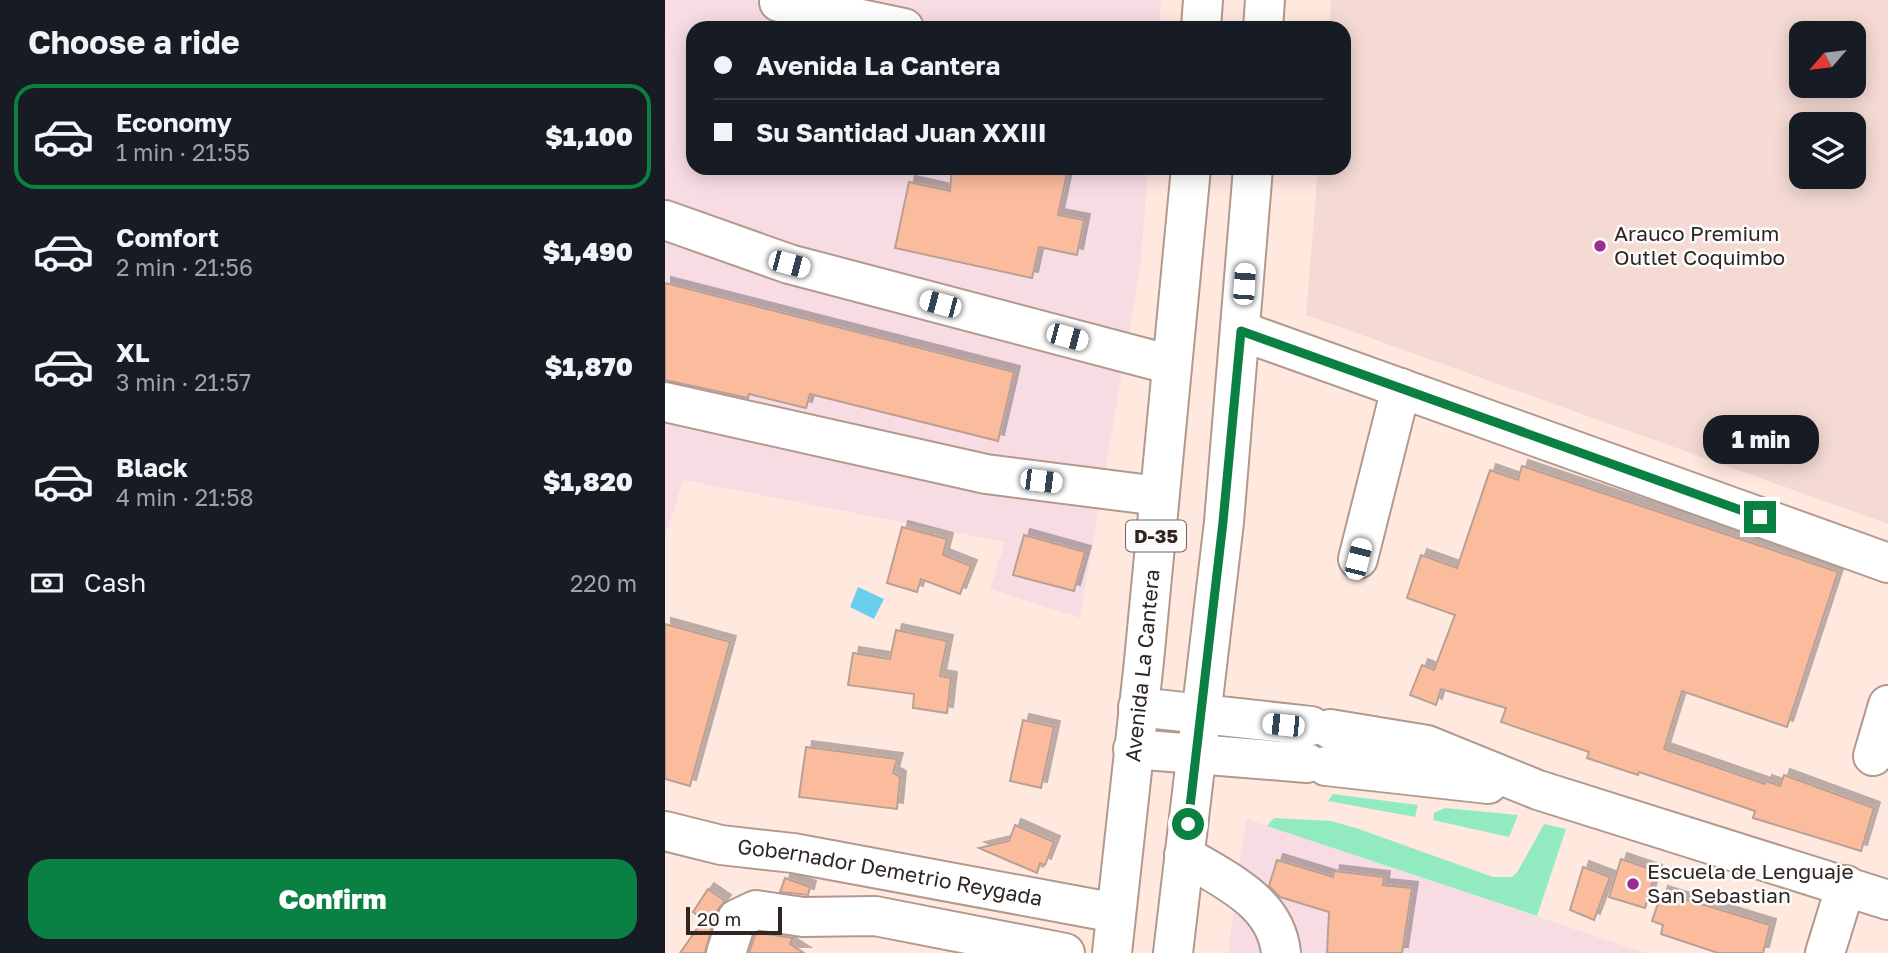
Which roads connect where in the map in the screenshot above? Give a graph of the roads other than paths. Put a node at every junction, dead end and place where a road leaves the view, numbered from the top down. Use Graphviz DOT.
graph roads {
  1 [pos="1203,0"];
  2 [pos="1265,0"];
  3 [pos="779,2"];
  4 [pos="870,21"];
  5 [pos="1202,21"];
  6 [pos="1264,21"];
  7 [pos="1190,175"];
  8 [pos="1252,175"];
  9 [pos="665,219"];
  10 [pos="1241,331"];
  11 [pos="1172,365"];
  12 [pos="1401,388"];
  13 [pos="665,402"];
  14 [pos="1160,496"];
  15 [pos="1358,559"];
  16 [pos="1888,563"];
  17 [pos="1888,705"];
  18 [pos="1138,707"];
  19 [pos="1201,715"];
  20 [pos="1318,746"];
  21 [pos="1133,749"];
  22 [pos="1196,756"];
  23 [pos="1873,756"];
  24 [pos="665,831"];
  25 [pos="1184,855"];
  26 [pos="1846,885"];
  27 [pos="1888,900"];
  28 [pos="1117,913"];
  29 [pos="726,953"];
  30 [pos="1065,953"];
  31 [pos="1112,953"];
  32 [pos="1173,953"];
  33 [pos="1281,953"];
  34 [pos="1825,953"];
  1 -- 5 [label="main road"];
  2 -- 6 [label="main road"];
  3 -- 4 [label="main road"];
  7 -- 11 [label="main road, Avenida La Cantera / D-35"];
  8 -- 10 [label="main road"];
  9 -- 11 [label="main road"];
  10 -- 12 [label="main road"];
  10 -- 19 [label="main road"];
  11 -- 14 [label="main road, Avenida La Cantera / D-35"];
  12 -- 15 [label="main road"];
  12 -- 16 [label="main road"];
  13 -- 14 [label="main road"];
  14 -- 18 [label="main road, Avenida La Cantera / D-35"];
  17 -- 23 [label="main road"];
  18 -- 19 [label="main road"];
  18 -- 21 [label="main road, Avenida La Cantera / D-35"];
  19 -- 20 [label="main road"];
  19 -- 22 [label="main road"];
  20 -- 22 [label="main road"];
  20 -- 26 [label="main road"];
  21 -- 22 [label="main road"];
  21 -- 28 [label="main road, Avenida La Cantera / D-35"];
  22 -- 25 [label="main road"];
  24 -- 28 [label="main road, Gobernador Demetrio Reygada"];
  25 -- 32 [label="main road"];
  25 -- 33 [label="main road"];
  26 -- 27 [label="main road"];
  26 -- 34 [label="main road"];
  28 -- 31 [label="main road, Avenida La Cantera / D-35"];
  29 -- 30 [label="main road"];
}
